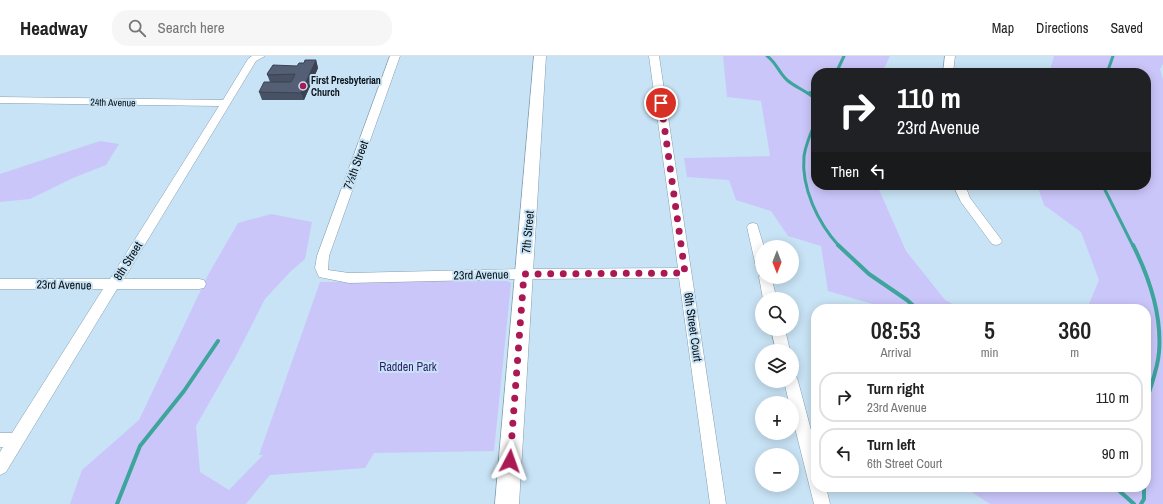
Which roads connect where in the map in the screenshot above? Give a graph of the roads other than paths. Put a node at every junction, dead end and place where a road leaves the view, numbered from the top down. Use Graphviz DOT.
graph roads {
  1 [pos="258,56"];
  2 [pos="396,56"];
  3 [pos="540,56"];
  4 [pos="654,56"];
  5 [pos="950,56"];
  6 [pos="949,68"];
  7 [pos="0,100"];
  8 [pos="226,103"];
  9 [pos="961,190"];
  10 [pos="753,227"];
  11 [pos="756,240"];
  12 [pos="996,242"];
  13 [pos="685,273"];
  14 [pos="324,274"];
  15 [pos="524,274"];
  16 [pos="0,284"];
  17 [pos="199,284"];
  18 [pos="112,285"];
  19 [pos="793,388"];
  20 [pos="0,440"];
  21 [pos="17,440"];
  22 [pos="811,461"];
  23 [pos="0,467"];
  24 [pos="819,492"];
  25 [pos="507,504"];
  26 [pos="718,504"];
  27 [pos="822,504"];
  1 -- 8 [label="street, 8th Street"];
  2 -- 14 [label="street, 7½th Street"];
  3 -- 15 [label="main road, 7th Street"];
  4 -- 13 [label="street, 6th Street Court"];
  5 -- 6 [label="street"];
  7 -- 8 [label="street, 24th Avenue"];
  8 -- 18 [label="street, 8th Street"];
  9 -- 12 [label="street"];
  10 -- 11 [label="street"];
  13 -- 15 [label="street, 23rd Avenue"];
  13 -- 26 [label="street, 6th Street Court"];
  14 -- 15 [label="street, 23rd Avenue"];
  15 -- 25 [label="main road, 7th Street"];
  16 -- 18 [label="street, 23rd Avenue"];
  17 -- 18 [label="street, 23rd Avenue"];
  18 -- 21 [label="street, 8th Street"];
  19 -- 22 [label="street"];
  20 -- 21 [label="street"];
  21 -- 23 [label="street, 8th Street"];
  24 -- 27 [label="street"];
}
